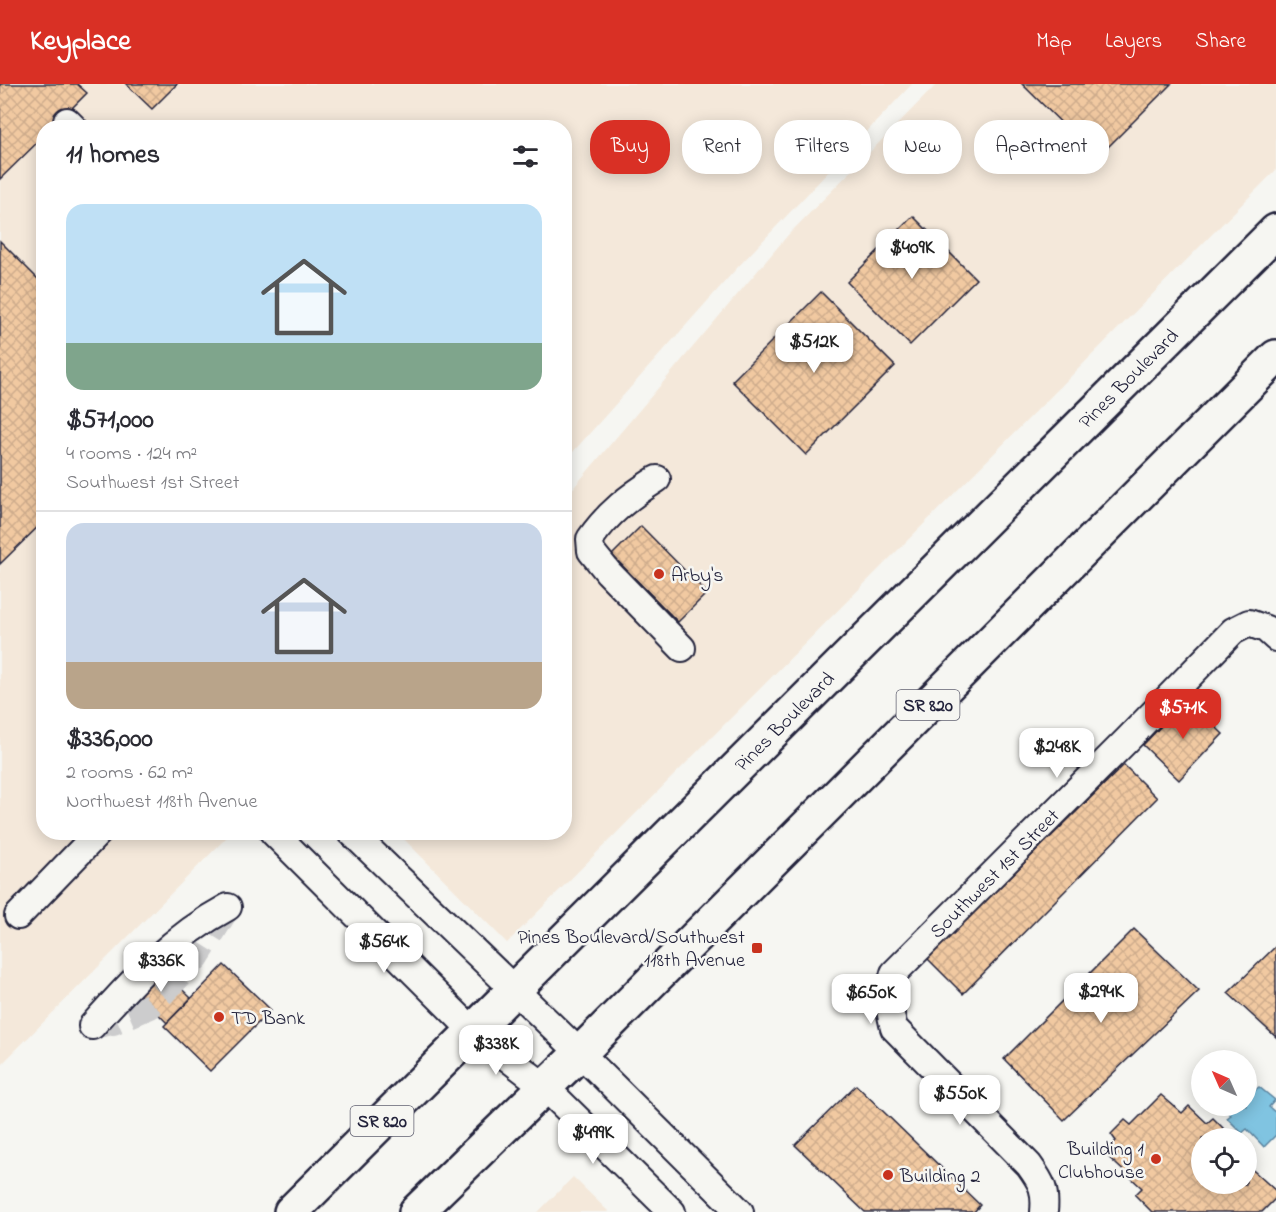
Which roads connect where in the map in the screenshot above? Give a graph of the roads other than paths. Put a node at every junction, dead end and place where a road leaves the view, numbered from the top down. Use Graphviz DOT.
graph roads {
  1 [pos="1276,231"];
  2 [pos="1276,357"];
  3 [pos="657,479"];
  4 [pos="1276,638"];
  5 [pos="682,648"];
  6 [pos="91,840"];
  7 [pos="281,840"];
  8 [pos="359,840"];
  9 [pos="228,907"];
  10 [pos="18,916"];
  11 [pos="514,990"];
  12 [pos="92,1026"];
  13 [pos="473,1031"];
  14 [pos="580,1053"];
  15 [pos="545,1087"];
  16 [pos="291,1212"];
  17 [pos="416,1212"];
  18 [pos="672,1212"];
  19 [pos="740,1212"];
  20 [pos="1044,1212"];
  1 -- 11 [label="highway, Pines Boulevard / SR 820"];
  2 -- 14 [label="highway, SR 820"];
  3 -- 5 [label="street"];
  4 -- 20 [label="street, Southwest 1st Street"];
  6 -- 10 [label="street"];
  7 -- 13 [label="street"];
  8 -- 11 [label="street"];
  9 -- 12 [label="street"];
  11 -- 13 [label="highway, Pines Boulevard / SR 820"];
  11 -- 14 [label="street"];
  13 -- 15 [label="street"];
  13 -- 16 [label="highway, Pines Boulevard / SR 820"];
  14 -- 15 [label="highway, SR 820"];
  14 -- 19 [label="street"];
  15 -- 17 [label="highway, SR 820"];
  15 -- 18 [label="street"];
}
